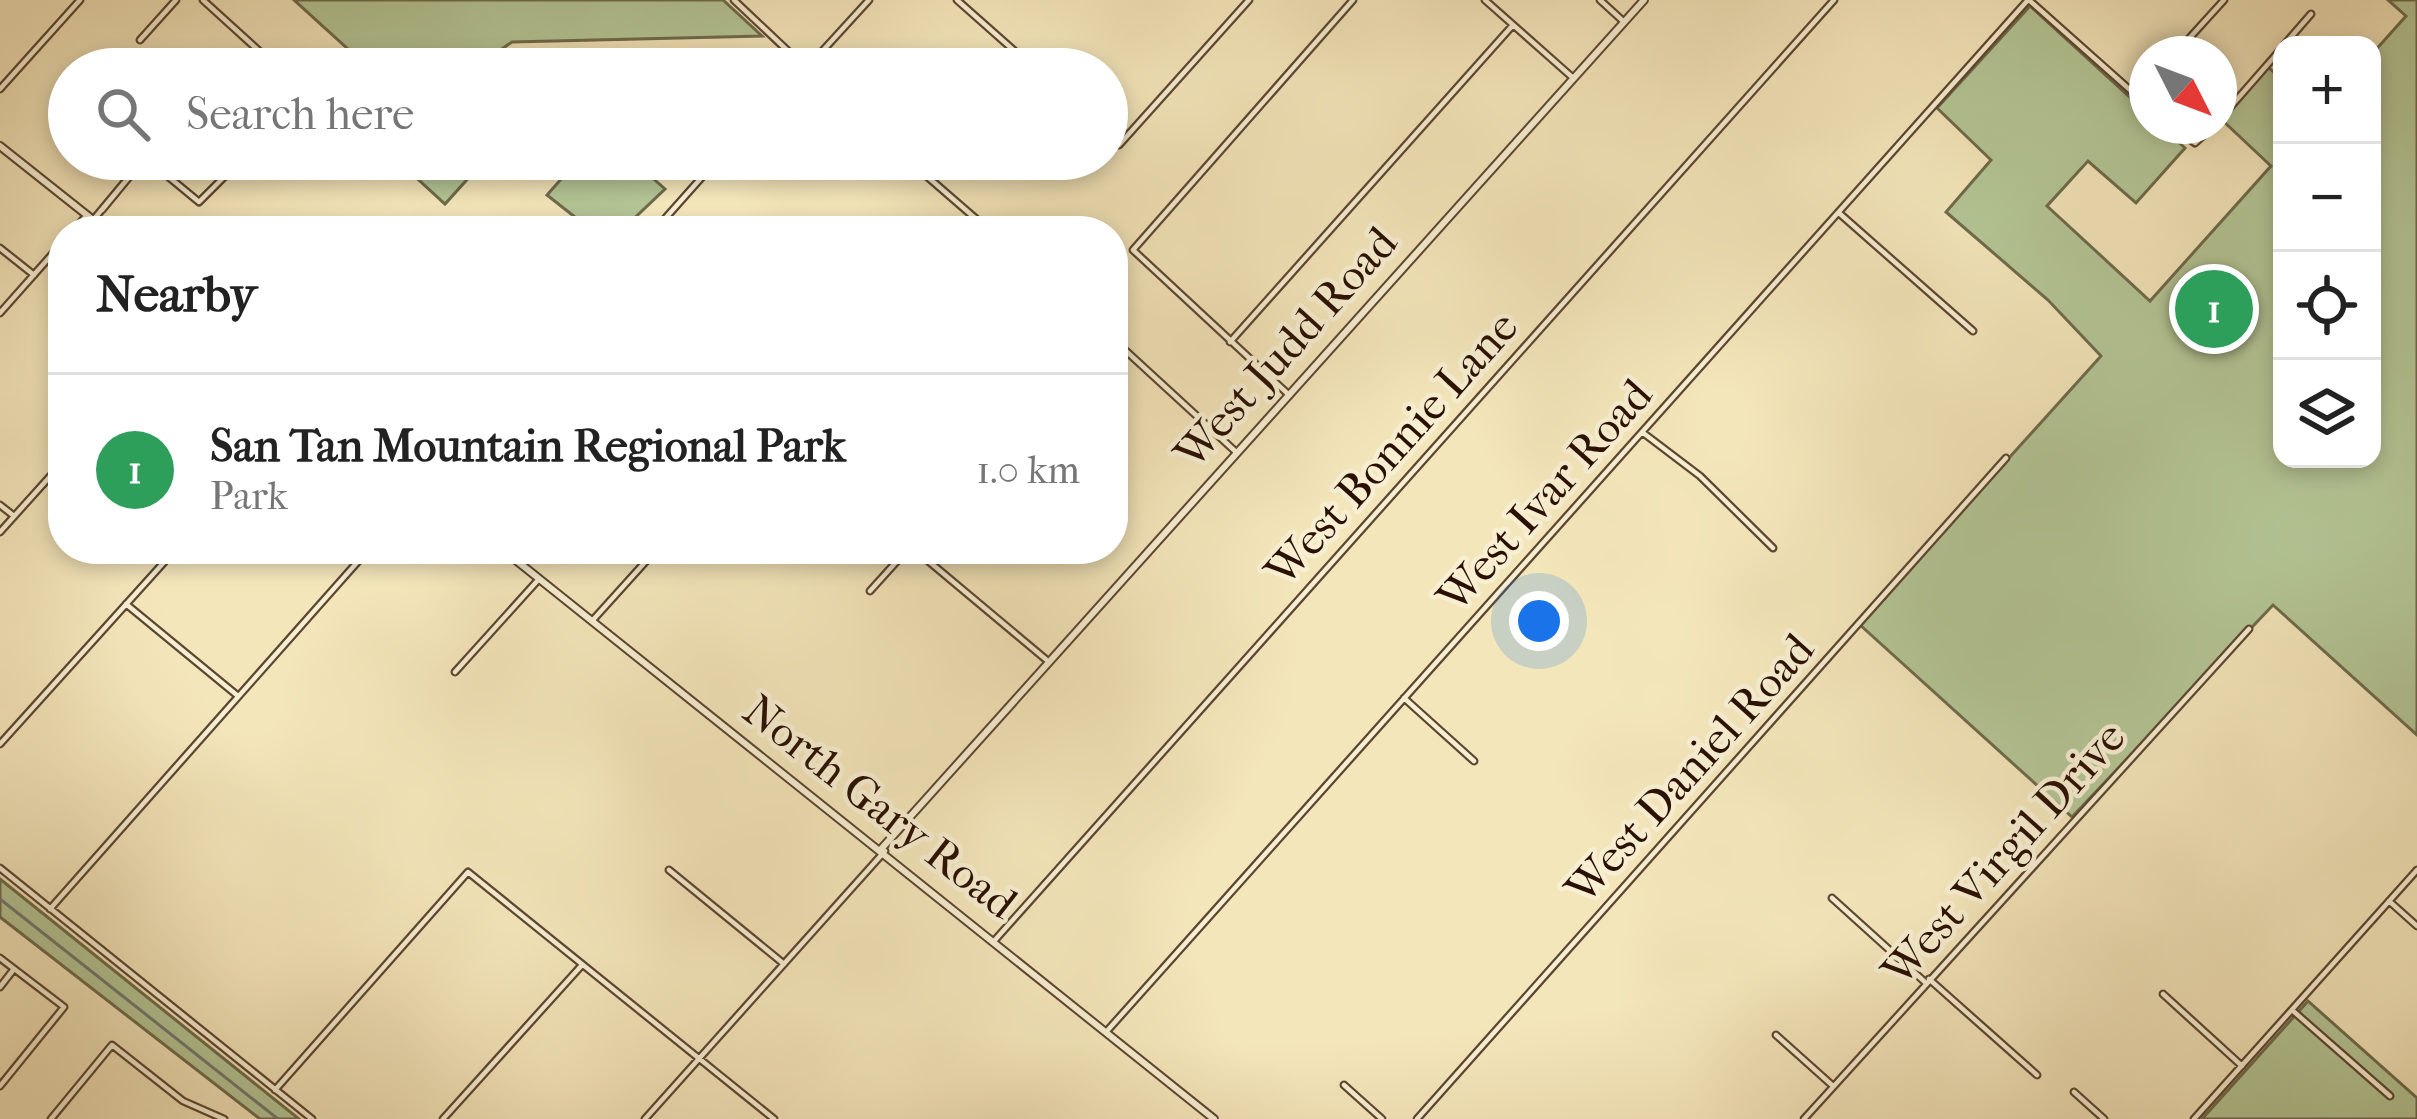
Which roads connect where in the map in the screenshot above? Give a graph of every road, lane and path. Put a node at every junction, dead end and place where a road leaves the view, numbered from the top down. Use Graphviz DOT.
graph roads {
  1 [pos="80,0"];
  2 [pos="176,0"];
  3 [pos="203,0"];
  4 [pos="734,0"];
  5 [pos="869,0"];
  6 [pos="957,0"];
  7 [pos="1249,0"];
  8 [pos="1354,0"];
  9 [pos="1485,0"];
  10 [pos="1600,0"];
  11 [pos="1644,0"];
  12 [pos="1834,0"];
  13 [pos="2029,0"];
  14 [pos="2224,0"];
  15 [pos="2312,14"];
  16 [pos="1623,21"];
  17 [pos="1513,25"];
  18 [pos="2192,36"];
  19 [pos="2292,36"];
  20 [pos="140,40"];
  21 [pos="256,48"];
  22 [pos="785,48"];
  23 [pos="826,48"];
  24 [pos="1011,48"];
  25 [pos="2273,58"];
  26 [pos="1572,77"];
  27 [pos="2129,88"];
  28 [pos="0,89"];
  29 [pos="2237,100"];
  30 [pos="1128,134"];
  31 [pos="0,146"];
  32 [pos="127,180"];
  33 [pos="172,180"];
  34 [pos="221,180"];
  35 [pos="699,180"];
  36 [pos="931,180"];
  37 [pos="1839,212"];
  38 [pos="88,216"];
  39 [pos="93,216"];
  40 [pos="667,216"];
  41 [pos="972,216"];
  42 [pos="0,248"];
  43 [pos="48,259"];
  44 [pos="34,275"];
  45 [pos="0,313"];
  46 [pos="1973,331"];
  47 [pos="1230,342"];
  48 [pos="1128,354"];
  49 [pos="1288,394"];
  50 [pos="1642,432"];
  51 [pos="1236,452"];
  52 [pos="2006,458"];
  53 [pos="48,479"];
  54 [pos="0,505"];
  55 [pos="14,517"];
  56 [pos="0,532"];
  57 [pos="1774,548"];
  58 [pos="162,564"];
  59 [pos="356,564"];
  60 [pos="520,564"];
  61 [pos="643,564"];
  62 [pos="896,564"];
  63 [pos="929,564"];
  64 [pos="539,579"];
  65 [pos="870,591"];
  66 [pos="126,604"];
  67 [pos="592,621"];
  68 [pos="2248,629"];
  69 [pos="1049,662"];
  70 [pos="455,672"];
  71 [pos="238,696"];
  72 [pos="1404,698"];
  73 [pos="0,744"];
  74 [pos="1474,761"];
  75 [pos="884,850"];
  76 [pos="0,868"];
  77 [pos="669,870"];
  78 [pos="2417,870"];
  79 [pos="1832,898"];
  80 [pos="2389,901"];
  81 [pos="50,909"];
  82 [pos="2417,926"];
  83 [pos="995,940"];
  84 [pos="0,958"];
  85 [pos="784,964"];
  86 [pos="583,965"];
  87 [pos="14,969"];
  88 [pos="1928,981"];
  89 [pos="0,986"];
  90 [pos="2163,994"];
  91 [pos="2292,1010"];
  92 [pos="1107,1031"];
  93 [pos="1776,1035"];
  94 [pos="698,1059"];
  95 [pos="2242,1066"];
  96 [pos="2037,1075"];
  97 [pos="1344,1085"];
  98 [pos="0,1086"];
  99 [pos="1833,1086"];
  100 [pos="275,1090"];
  101 [pos="2074,1092"];
  102 [pos="2390,1096"];
  103 [pos="51,1119"];
  104 [pos="224,1119"];
  105 [pos="313,1119"];
  106 [pos="443,1119"];
  107 [pos="645,1119"];
  108 [pos="774,1119"];
  109 [pos="1214,1119"];
  110 [pos="1382,1119"];
  111 [pos="1417,1119"];
  112 [pos="1804,1119"];
  113 [pos="2104,1119"];
  114 [pos="2194,1119"];
  1 -- 28 [label="street"];
  2 -- 20 [label="street"];
  3 -- 21 [label="street"];
  4 -- 22 [label="street"];
  5 -- 23 [label="street"];
  6 -- 24 [label="street"];
  7 -- 30 [label="street"];
  8 -- 47 [label="street"];
  9 -- 17 [label="street"];
  10 -- 16 [label="street"];
  11 -- 16 [label="street, West Judd Road"];
  12 -- 83 [label="street, West Bonnie Lane"];
  13 -- 27 [label="street"];
  13 -- 37 [label="street, West Ivar Road"];
  14 -- 18 [label="street"];
  15 -- 19 [label="street"];
  16 -- 26 [label="street, West Judd Road"];
  17 -- 26 [label="street"];
  17 -- 47 [label="street"];
  25 -- 29 [label="street"];
  26 -- 49 [label="street, West Judd Road"];
  31 -- 38 [label="street"];
  32 -- 39 [label="street"];
  33 -- 34 [label="street"];
  35 -- 40 [label="street"];
  36 -- 41 [label="street"];
  37 -- 46 [label="street"];
  37 -- 50 [label="street, West Ivar Road"];
  42 -- 44 [label="street"];
  43 -- 44 [label="street"];
  44 -- 45 [label="street"];
  47 -- 49 [label="street"];
  48 -- 51 [label="street"];
  49 -- 51 [label="street, West Judd Road"];
  50 -- 57 [label="street"];
  50 -- 72 [label="street, West Ivar Road"];
  51 -- 69 [label="street, West Judd Road"];
  52 -- 111 [label="street, West Daniel Road"];
  53 -- 55 [label="street"];
  54 -- 55 [label="street"];
  55 -- 56 [label="street"];
  58 -- 66 [label="street"];
  59 -- 71 [label="street"];
  60 -- 64 [label="street, North Gary Road"];
  61 -- 67 [label="street"];
  62 -- 65 [label="street"];
  63 -- 69 [label="street"];
  64 -- 67 [label="street, North Gary Road"];
  64 -- 70 [label="street"];
  66 -- 71 [label="street"];
  66 -- 73 [label="street"];
  67 -- 75 [label="street, North Gary Road"];
  68 -- 88 [label="street, West Virgil Drive"];
  69 -- 75 [label="street, West Judd Road"];
  71 -- 81 [label="street"];
  72 -- 74 [label="street"];
  72 -- 92 [label="street, West Ivar Road"];
  75 -- 83 [label="street, North Gary Road"];
  75 -- 85 [label="street, West Judd Road"];
  76 -- 81 [label="street"];
  77 -- 85 [label="street"];
  78 -- 80 [label="street"];
  79 -- 88 [label="street"];
  80 -- 82 [label="street"];
  80 -- 91 [label="street"];
  81 -- 100 [label="street"];
  83 -- 92 [label="street, North Gary Road"];
  84 -- 87 [label="street"];
  85 -- 94 [label="street, West Judd Road"];
  86 -- 94 [label="street"];
  86 -- 100 [label="street"];
  86 -- 106 [label="street"];
  87 -- 89 [label="street"];
  87 -- 98 [label="street"];
  88 -- 96 [label="street"];
  88 -- 99 [label="street, West Virgil Drive"];
  90 -- 95 [label="street"];
  91 -- 95 [label="street"];
  91 -- 102 [label="street"];
  92 -- 109 [label="street, North Gary Road"];
  93 -- 99 [label="street"];
  94 -- 107 [label="street, West Judd Road"];
  94 -- 108 [label="street"];
  95 -- 114 [label="street"];
  97 -- 110 [label="street"];
  99 -- 112 [label="street, West Virgil Drive"];
  100 -- 105 [label="street"];
  101 -- 113 [label="street"];
  103 -- 104 [label="street"];
}
